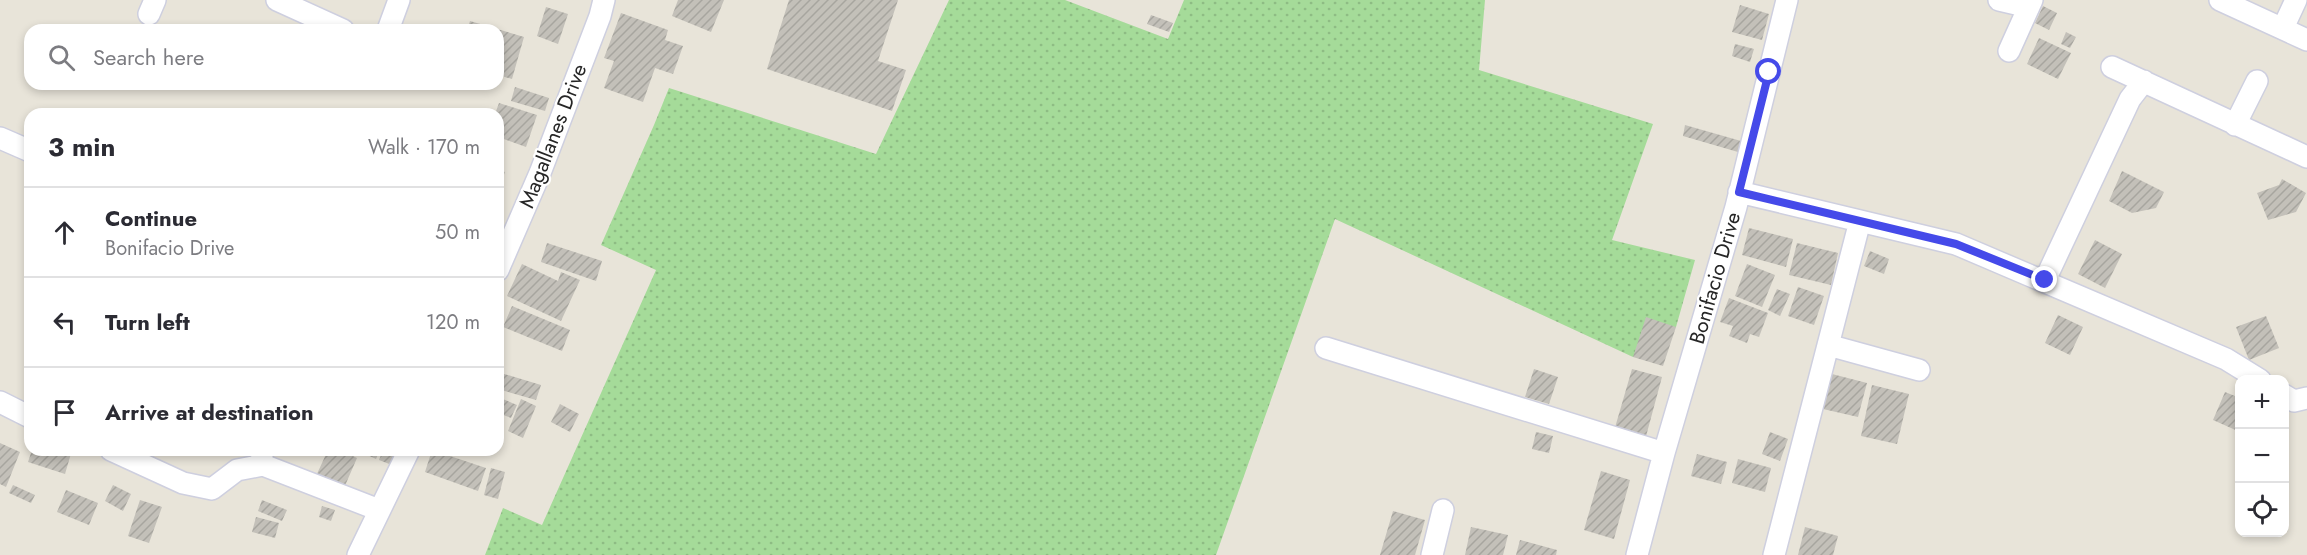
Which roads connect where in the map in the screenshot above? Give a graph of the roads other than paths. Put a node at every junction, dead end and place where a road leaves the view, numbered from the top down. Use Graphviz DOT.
graph roads {
  1 [pos="399,0"];
  2 [pos="604,0"];
  3 [pos="1787,0"];
  4 [pos="1999,0"];
  5 [pos="2220,0"];
  6 [pos="2296,0"];
  7 [pos="284,1"];
  8 [pos="2030,4"];
  9 [pos="331,24"];
  10 [pos="390,24"];
  11 [pos="2283,28"];
  12 [pos="2307,40"];
  13 [pos="2009,51"];
  14 [pos="2112,67"];
  15 [pos="2144,81"];
  16 [pos="2257,81"];
  17 [pos="2235,125"];
  18 [pos="0,138"];
  19 [pos="24,148"];
  20 [pos="2307,157"];
  21 [pos="1739,192"];
  22 [pos="1860,221"];
  23 [pos="504,256"];
  24 [pos="2045,280"];
  25 [pos="1828,345"];
  26 [pos="1326,348"];
  27 [pos="1918,370"];
  28 [pos="2252,375"];
  29 [pos="2289,398"];
  30 [pos="2307,398"];
  31 [pos="0,402"];
  32 [pos="24,414"];
  33 [pos="1664,453"];
  34 [pos="124,456"];
  35 [pos="406,456"];
  36 [pos="262,457"];
  37 [pos="379,510"];
  38 [pos="1443,510"];
  39 [pos="358,555"];
  40 [pos="1432,555"];
  41 [pos="1637,555"];
  42 [pos="1774,555"];
  1 -- 10 [label="street"];
  2 -- 23 [label="street, Magallanes Drive"];
  3 -- 21 [label="street, Bonifacio Drive"];
  4 -- 8 [label="street"];
  5 -- 11 [label="street"];
  6 -- 11 [label="street"];
  7 -- 9 [label="street"];
  8 -- 13 [label="street"];
  11 -- 12 [label="street"];
  14 -- 15 [label="street"];
  15 -- 17 [label="street"];
  15 -- 24 [label="street"];
  16 -- 17 [label="street"];
  17 -- 20 [label="street"];
  18 -- 19 [label="street"];
  21 -- 22 [label="street"];
  21 -- 33 [label="street, Bonifacio Drive"];
  22 -- 24 [label="street"];
  22 -- 25 [label="street"];
  24 -- 28 [label="street"];
  25 -- 27 [label="street"];
  25 -- 42 [label="street"];
  26 -- 33 [label="street"];
  29 -- 30 [label="street"];
  31 -- 32 [label="street"];
  33 -- 41 [label="street, Bonifacio Drive"];
  34 -- 36 [label="street"];
  35 -- 37 [label="street"];
  36 -- 37 [label="street"];
  37 -- 39 [label="street"];
  38 -- 40 [label="street"];
}
